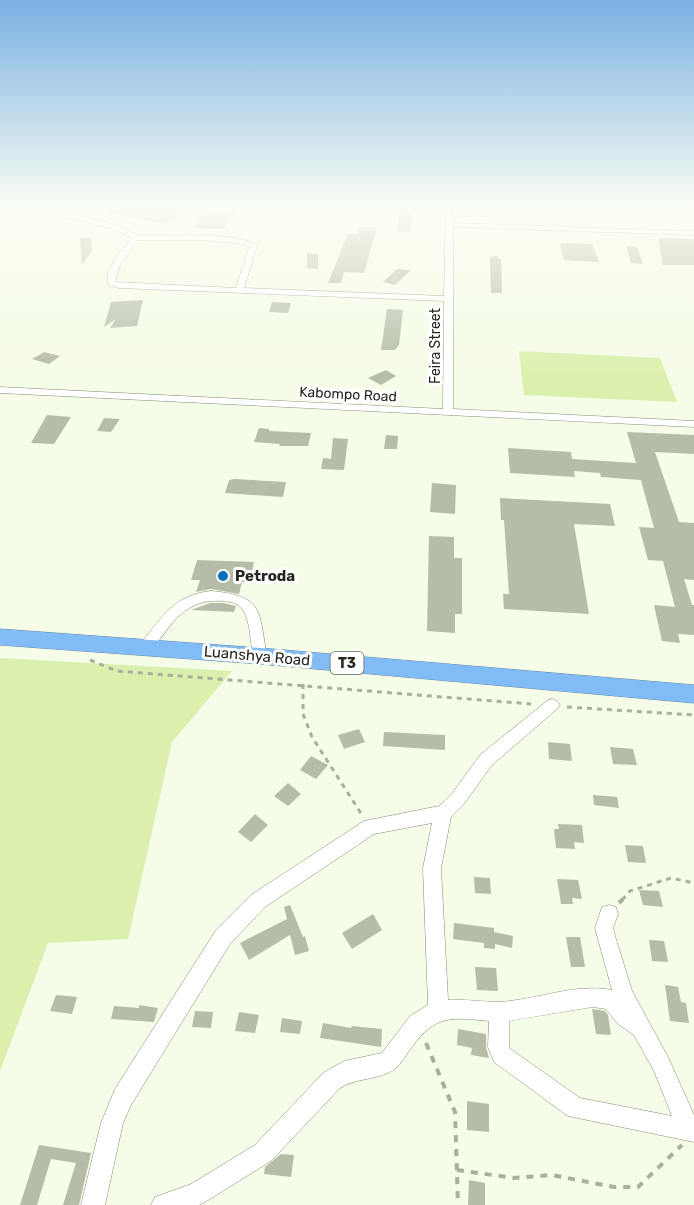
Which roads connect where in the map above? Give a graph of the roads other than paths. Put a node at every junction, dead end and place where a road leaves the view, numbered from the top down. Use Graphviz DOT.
graph roads {
  1 [pos="117,263"];
  2 [pos="249,263"];
  3 [pos="449,263"];
  4 [pos="239,291"];
  5 [pos="448,299"];
  6 [pos="0,390"];
  7 [pos="448,412"];
  8 [pos="694,424"];
  9 [pos="0,636"];
  10 [pos="147,647"];
  11 [pos="260,656"];
  12 [pos="694,694"];
  13 [pos="552,705"];
  14 [pos="443,813"];
  15 [pos="609,914"];
  16 [pos="438,1010"];
  17 [pos="499,1012"];
  18 [pos="639,1027"];
  19 [pos="691,1130"];
  20 [pos="93,1205"];
  21 [pos="163,1205"];
  1 -- 4 [label="street"];
  2 -- 4 [label="street"];
  3 -- 5 [label="street, Feira Street"];
  4 -- 5 [label="street"];
  5 -- 7 [label="street, Feira Street"];
  6 -- 7 [label="street, Kabompo Road"];
  7 -- 8 [label="street, Kabompo Road"];
  9 -- 10 [label="highway, Luanshya Road / T3"];
  10 -- 11 [label="highway, Luanshya Road / T3"];
  10 -- 11 [label="street"];
  11 -- 12 [label="highway, Luanshya Road / T3"];
  13 -- 14 [label="street"];
  14 -- 16 [label="street"];
  14 -- 20 [label="street"];
  15 -- 18 [label="street"];
  16 -- 17 [label="street"];
  16 -- 21 [label="street"];
  17 -- 18 [label="street"];
  17 -- 19 [label="street"];
  18 -- 19 [label="street"];
}
